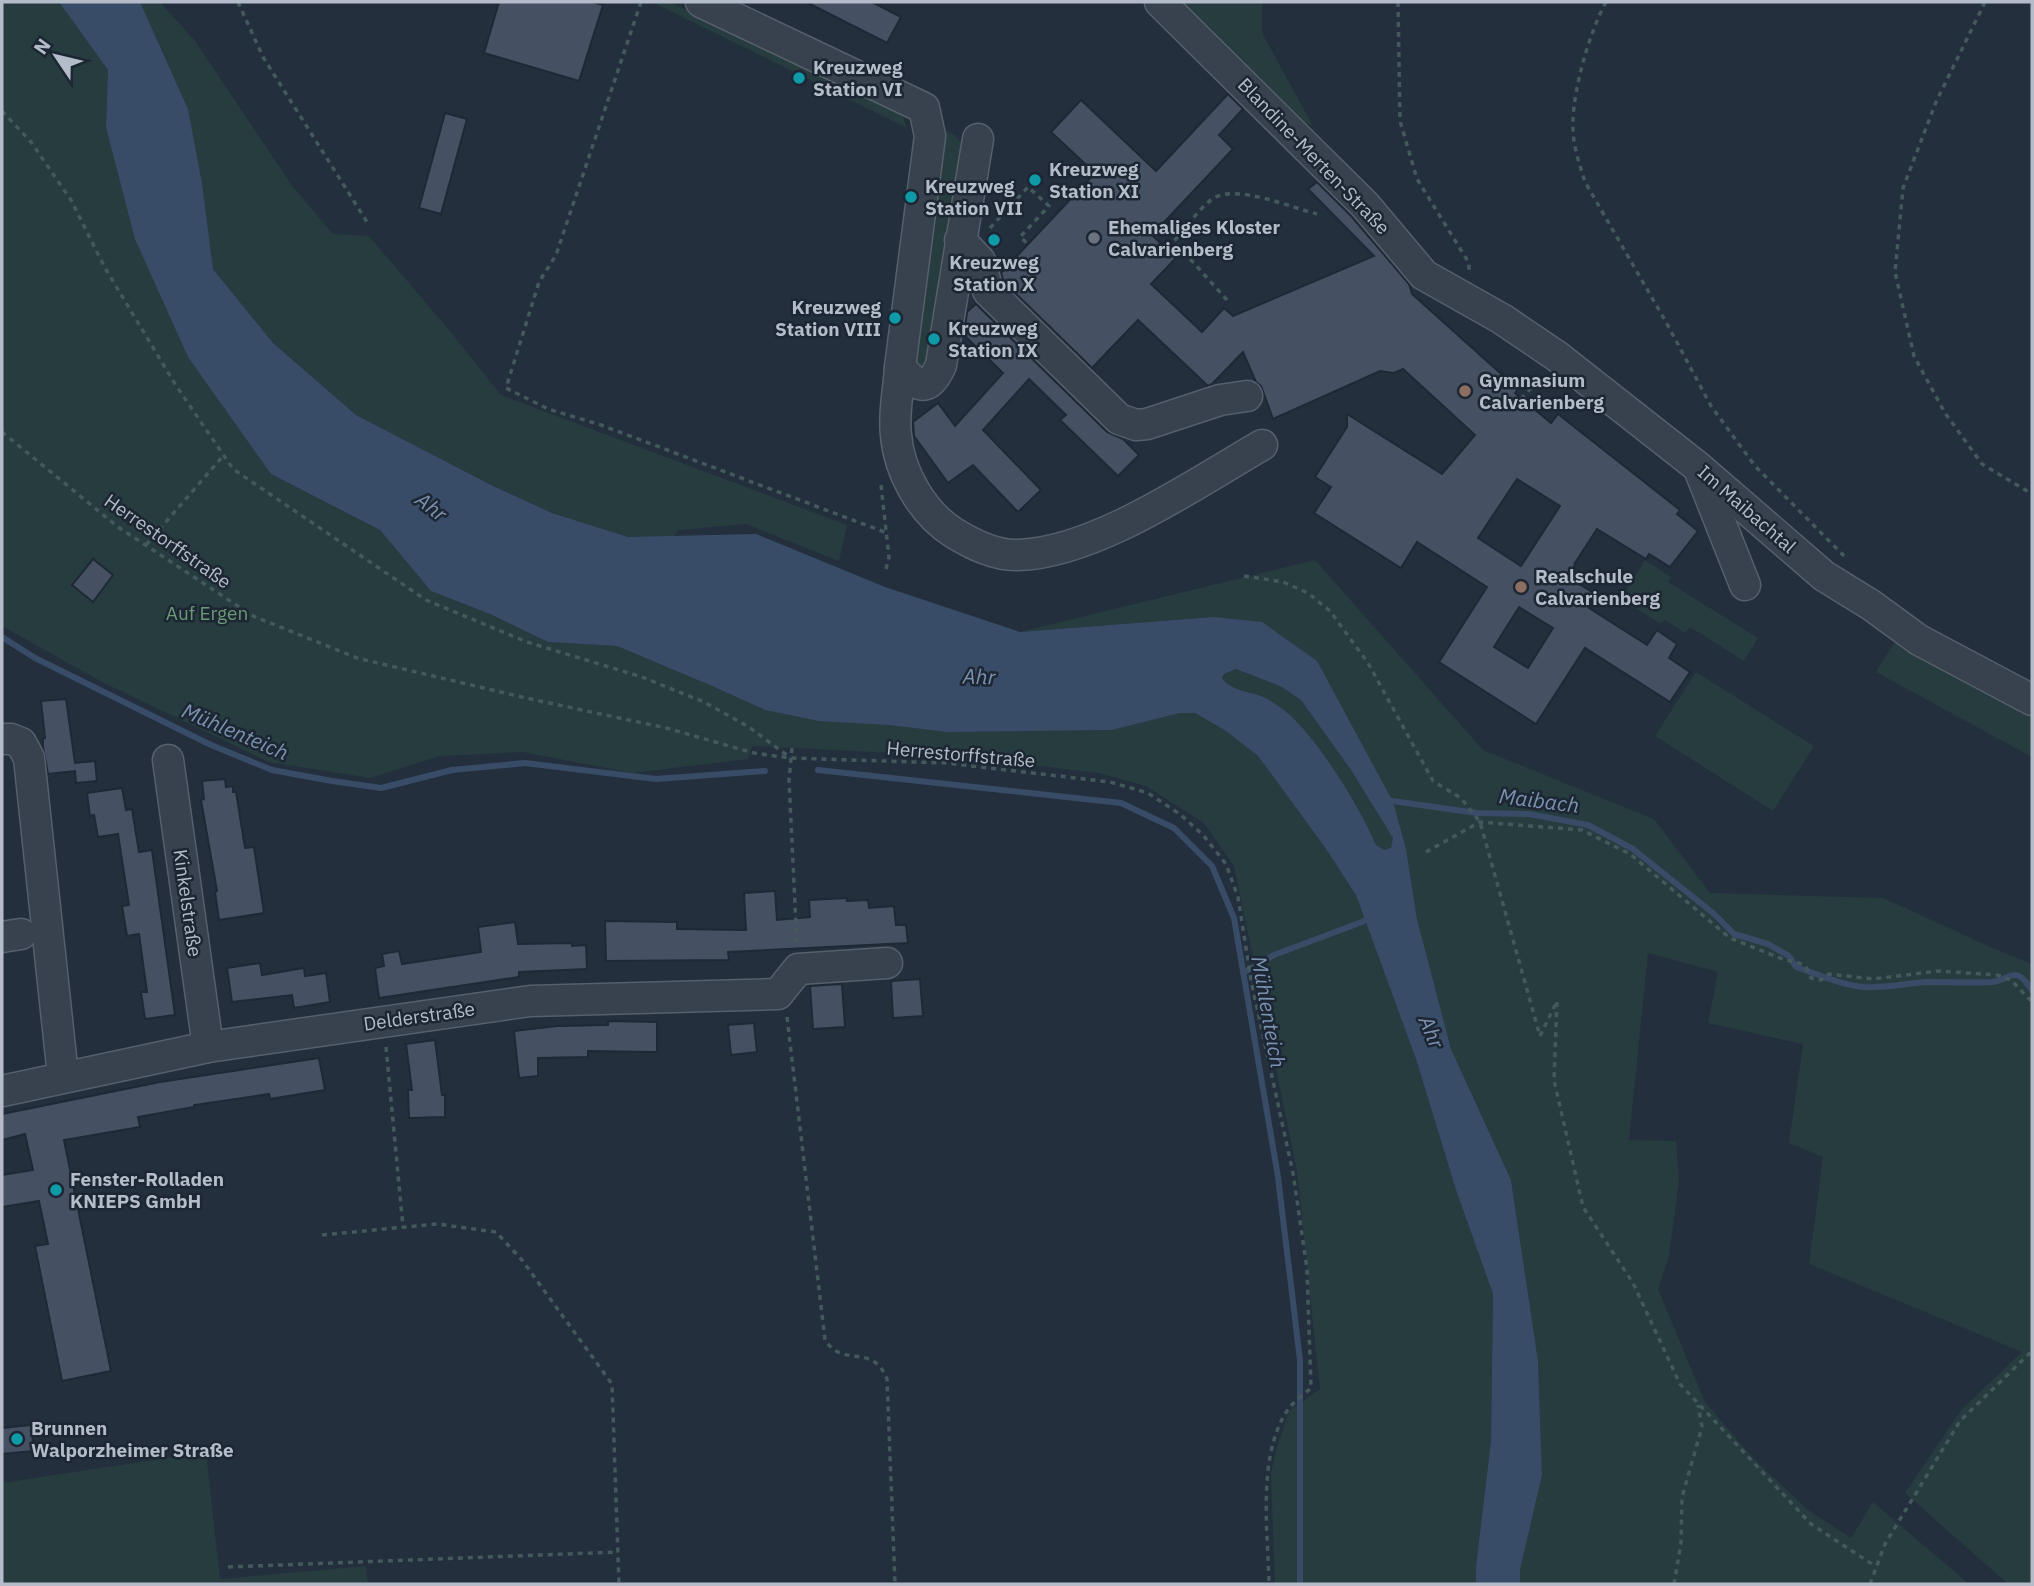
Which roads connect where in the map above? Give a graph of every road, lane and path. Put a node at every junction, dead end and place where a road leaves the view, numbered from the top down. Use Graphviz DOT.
graph roads {
  1 [pos="238,2"];
  2 [pos="641,2"];
  3 [pos="701,2"];
  4 [pos="1160,2"];
  5 [pos="1398,2"];
  6 [pos="1606,2"];
  7 [pos="1985,2"];
  8 [pos="2,111"];
  9 [pos="978,139"];
  10 [pos="1317,215"];
  11 [pos="367,222"];
  12 [pos="973,236"];
  13 [pos="1028,244"];
  14 [pos="1227,300"];
  15 [pos="1472,303"];
  16 [pos="900,367"];
  17 [pos="1546,371"];
  18 [pos="1247,396"];
  19 [pos="1521,399"];
  20 [pos="2,432"];
  21 [pos="1262,445"];
  22 [pos="223,456"];
  23 [pos="1698,467"];
  24 [pos="2032,495"];
  25 [pos="887,533"];
  26 [pos="146,545"];
  27 [pos="1847,559"];
  28 [pos="1244,576"];
  29 [pos="1745,585"];
  30 [pos="2032,700"];
  31 [pos="2,739"];
  32 [pos="792,748"];
  33 [pos="790,758"];
  34 [pos="169,760"];
  35 [pos="1480,822"];
  36 [pos="1426,852"];
  37 [pos="887,963"];
  38 [pos="797,969"];
  39 [pos="778,994"];
  40 [pos="2032,1002"];
  41 [pos="383,1020"];
  42 [pos="208,1047"];
  43 [pos="63,1076"];
  44 [pos="2,1091"];
  45 [pos="403,1227"];
  46 [pos="322,1235"];
  47 [pos="2032,1350"];
  48 [pos="1698,1404"];
  49 [pos="618,1552"];
  50 [pos="1875,1566"];
  51 [pos="228,1567"];
  52 [pos="619,1584"];
  53 [pos="895,1584"];
  54 [pos="1269,1584"];
  55 [pos="1674,1584"];
  56 [pos="1870,1584"];
  1 -- 11 [label="path"];
  2 -- 25 [label="path"];
  3 -- 16 [label="street"];
  4 -- 15 [label="street, Blandine-Merten-Straße"];
  5 -- 15 [label="path"];
  6 -- 27 [label="path"];
  7 -- 24 [label="path"];
  8 -- 22 [label="path"];
  9 -- 12 [label="street"];
  10 -- 14 [label="path"];
  12 -- 13 [label="path"];
  12 -- 16 [label="street"];
  12 -- 18 [label="street"];
  15 -- 23 [label="street, Im Maibachtal"];
  16 -- 21 [label="street"];
  17 -- 19 [label="path"];
  20 -- 26 [label="path, Herrestorffstraße"];
  22 -- 26 [label="path"];
  22 -- 33 [label="path"];
  23 -- 29 [label="street"];
  23 -- 30 [label="street, Im Maibachtal"];
  26 -- 33 [label="path, Herrestorffstraße"];
  28 -- 35 [label="path"];
  31 -- 43 [label="street"];
  32 -- 33 [label="path"];
  33 -- 38 [label="path"];
  33 -- 54 [label="path, Herrestorffstraße"];
  34 -- 42 [label="street, Kinkelstraße"];
  35 -- 36 [label="path"];
  35 -- 40 [label="path"];
  35 -- 48 [label="path"];
  37 -- 38 [label="street"];
  38 -- 39 [label="street"];
  39 -- 41 [label="street, Delderstraße"];
  39 -- 53 [label="path"];
  41 -- 42 [label="street, Delderstraße"];
  41 -- 45 [label="path"];
  42 -- 43 [label="street, Delderstraße"];
  43 -- 44 [label="street, Delderstraße"];
  45 -- 46 [label="path"];
  45 -- 49 [label="path"];
  47 -- 50 [label="path"];
  48 -- 50 [label="path"];
  48 -- 55 [label="path"];
  49 -- 51 [label="path"];
  49 -- 52 [label="path"];
  50 -- 56 [label="path"];
}
